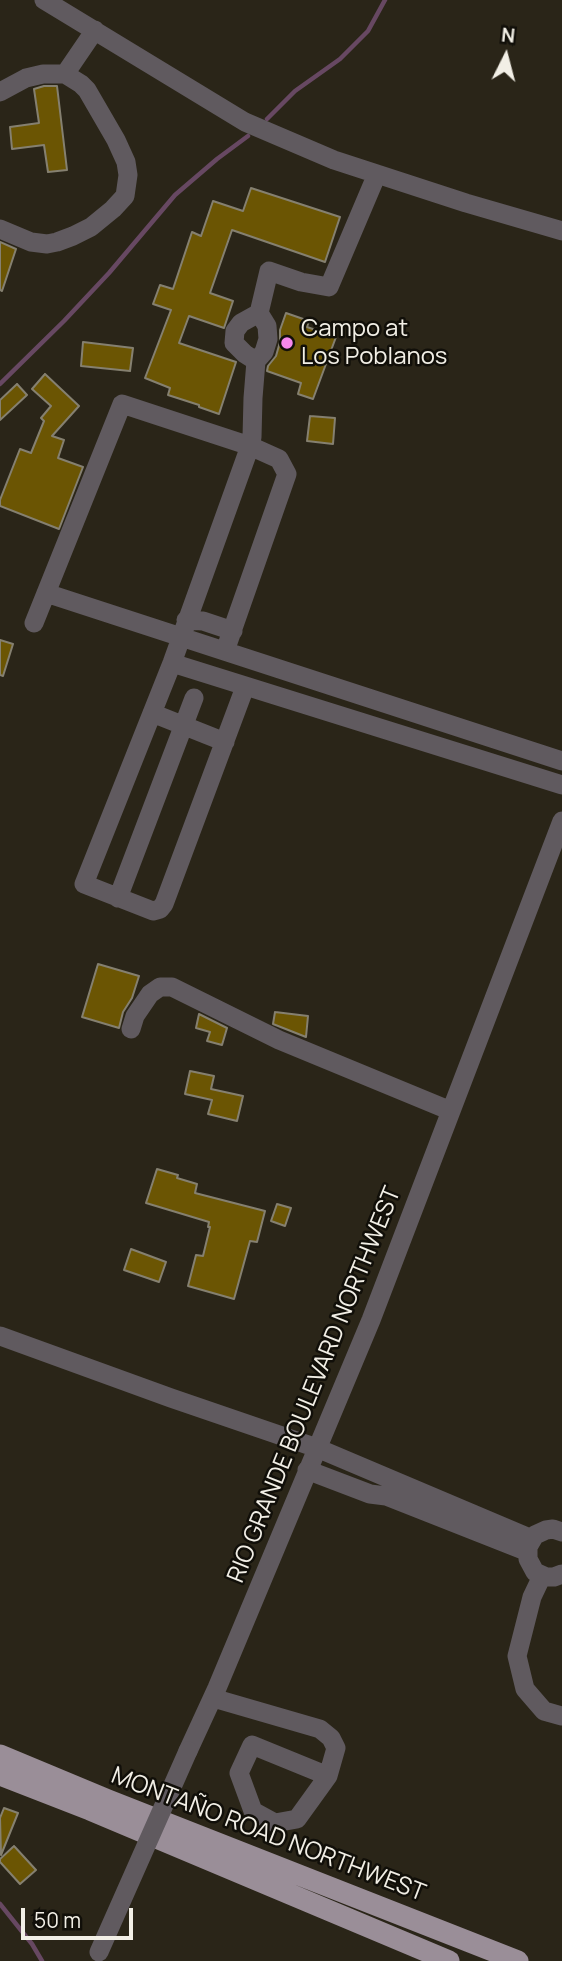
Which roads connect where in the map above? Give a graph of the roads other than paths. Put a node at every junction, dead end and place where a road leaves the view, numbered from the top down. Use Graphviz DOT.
graph roads {
  1 [pos="44,0"];
  2 [pos="95,30"];
  3 [pos="65,74"];
  4 [pos="0,92"];
  5 [pos="377,174"];
  6 [pos="0,229"];
  7 [pos="562,230"];
  8 [pos="259,313"];
  9 [pos="256,362"];
  10 [pos="250,446"];
  11 [pos="47,593"];
  12 [pos="34,623"];
  13 [pos="183,629"];
  14 [pos="233,631"];
  15 [pos="225,651"];
  16 [pos="172,663"];
  17 [pos="245,687"];
  18 [pos="194,698"];
  19 [pos="152,713"];
  20 [pos="184,725"];
  21 [pos="225,742"];
  22 [pos="562,761"];
  23 [pos="562,785"];
  24 [pos="562,821"];
  25 [pos="118,898"];
  26 [pos="131,1029"];
  27 [pos="451,1111"];
  28 [pos="0,1336"];
  29 [pos="317,1447"];
  30 [pos="307,1470"];
  31 [pos="447,1512"];
  32 [pos="562,1532"];
  33 [pos="530,1546"];
  34 [pos="552,1575"];
  35 [pos="213,1698"];
  36 [pos="562,1716"];
  37 [pos="0,1755"];
  38 [pos="0,1775"];
  39 [pos="328,1776"];
  40 [pos="97,1956"];
  41 [pos="449,1961"];
  42 [pos="518,1961"];
  1 -- 2 [label="street"];
  2 -- 3 [label="street"];
  2 -- 5 [label="street"];
  3 -- 4 [label="street"];
  3 -- 6 [label="street"];
  5 -- 7 [label="street"];
  5 -- 8 [label="street"];
  8 -- 9 [label="street"];
  8 -- 9 [label="street"];
  9 -- 10 [label="street"];
  10 -- 11 [label="street"];
  10 -- 13 [label="street"];
  10 -- 14 [label="street"];
  11 -- 12 [label="street"];
  11 -- 13 [label="street"];
  13 -- 14 [label="street"];
  13 -- 15 [label="street"];
  13 -- 16 [label="street"];
  14 -- 15 [label="street"];
  15 -- 22 [label="street"];
  16 -- 17 [label="street"];
  16 -- 19 [label="street"];
  17 -- 21 [label="street"];
  17 -- 23 [label="street"];
  18 -- 20 [label="street"];
  19 -- 20 [label="street"];
  19 -- 25 [label="street"];
  20 -- 21 [label="street"];
  20 -- 25 [label="street"];
  21 -- 25 [label="street"];
  24 -- 27 [label="street, RIO GRANDE BOULEVARD NORTHWEST"];
  26 -- 27 [label="street"];
  27 -- 29 [label="street, RIO GRANDE BOULEVARD NORTHWEST"];
  28 -- 29 [label="street"];
  29 -- 30 [label="street, RIO GRANDE BOULEVARD NORTHWEST"];
  29 -- 31 [label="street"];
  30 -- 31 [label="street"];
  30 -- 35 [label="street, RIO GRANDE BOULEVARD NORTHWEST"];
  31 -- 33 [label="street"];
  32 -- 33 [label="street"];
  33 -- 34 [label="street"];
  34 -- 36 [label="street"];
  35 -- 39 [label="street"];
  35 -- 40 [label="street, RIO GRANDE BOULEVARD NORTHWEST, bridge"];
  37 -- 42 [label="main road, MONTAÑO ROAD NORTHWEST"];
  38 -- 41 [label="main road, MONTAÑO ROAD NORTHWEST"];
  39 -- 39 [label="street"];
}
